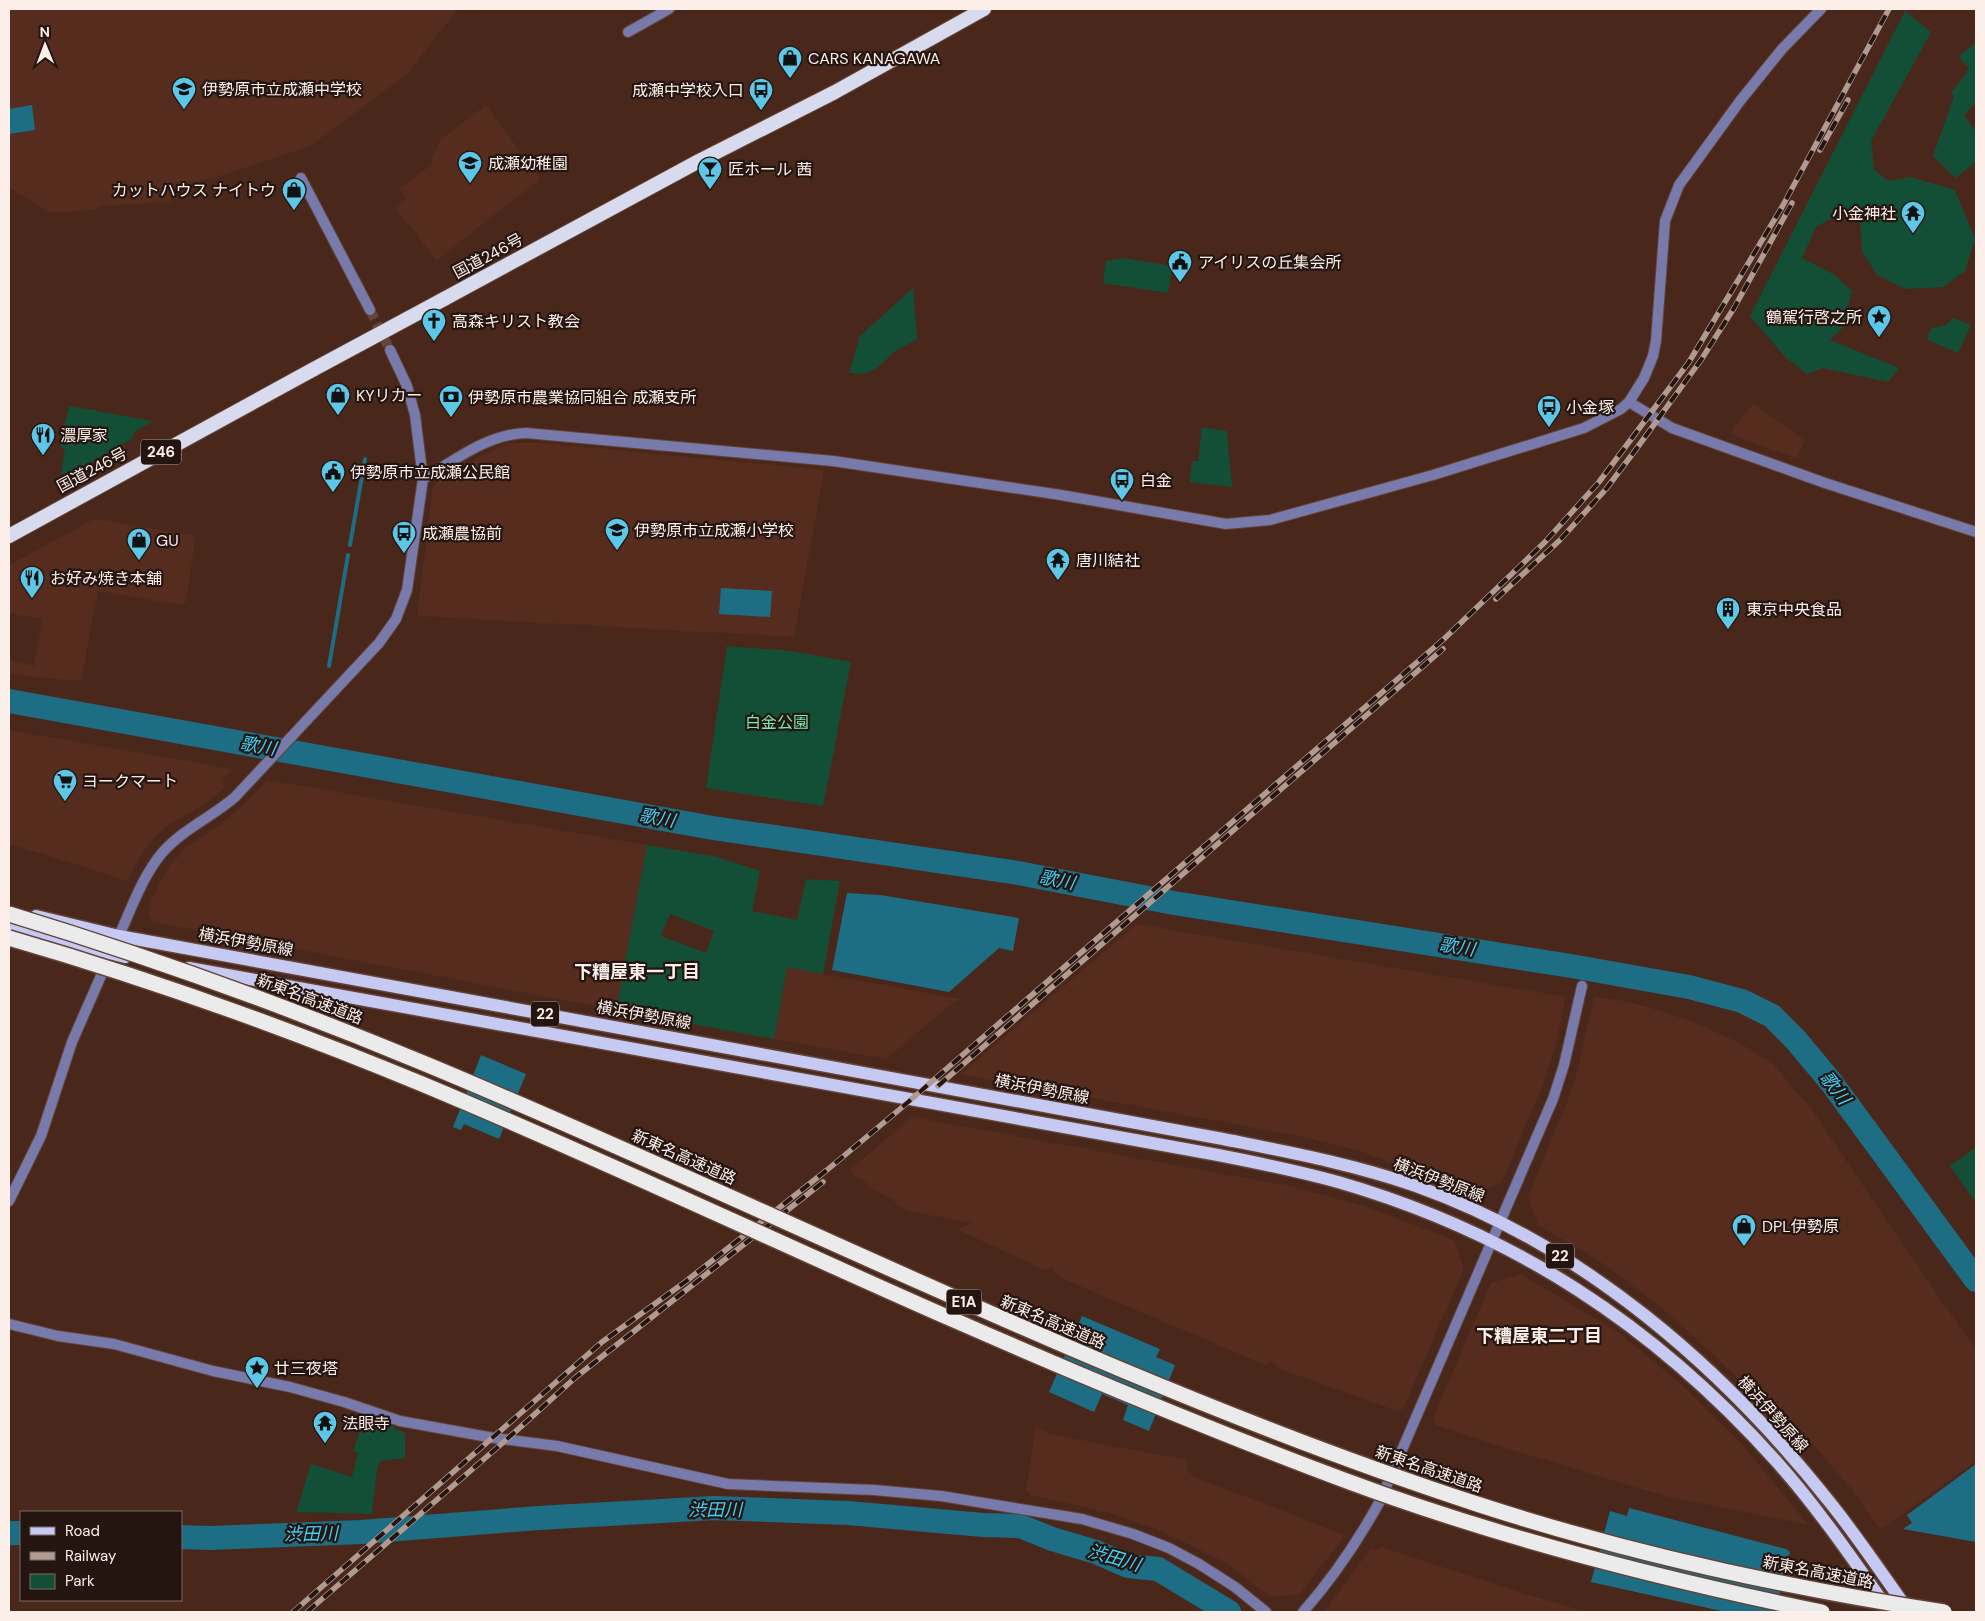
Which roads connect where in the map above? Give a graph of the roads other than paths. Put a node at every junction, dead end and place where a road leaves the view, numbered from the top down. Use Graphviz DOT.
graph roads {
  1 [pos="669,9"];
  2 [pos="984,9"];
  3 [pos="1821,9"];
  4 [pos="628,32"];
  5 [pos="301,178"];
  6 [pos="370,310"];
  7 [pos="390,350"];
  8 [pos="1629,402"];
  9 [pos="423,479"];
  10 [pos="1976,532"];
  11 [pos="9,536"];
  12 [pos="9,909"];
  13 [pos="9,914"];
  14 [pos="9,928"];
  15 [pos="119,936"];
  16 [pos="9,938"];
  17 [pos="110,954"];
  18 [pos="1582,986"];
  19 [pos="9,1201"];
  20 [pos="1501,1223"];
  21 [pos="1493,1241"];
  22 [pos="9,1324"];
  23 [pos="1266,1612"];
  24 [pos="1303,1612"];
  25 [pos="1822,1612"];
  26 [pos="1890,1612"];
  27 [pos="1910,1612"];
  28 [pos="1944,1612"];
  1 -- 4 [label="street"];
  2 -- 11 [label="highway, 国道246号 / 246, bridge"];
  3 -- 8 [label="street"];
  5 -- 6 [label="street"];
  7 -- 9 [label="street"];
  8 -- 9 [label="street"];
  8 -- 10 [label="street"];
  9 -- 15 [label="street"];
  12 -- 15 [label="main road, 横浜伊勢原線 / 22"];
  13 -- 28 [label="highway, 新東名高速道路 / E1A, bridge"];
  14 -- 17 [label="main road, 横浜伊勢原線 / 22"];
  15 -- 17 [label="street"];
  15 -- 20 [label="main road, 横浜伊勢原線 / 22"];
  16 -- 25 [label="highway, E1A, bridge"];
  17 -- 19 [label="street"];
  17 -- 21 [label="main road, 横浜伊勢原線 / 22"];
  18 -- 20 [label="street"];
  20 -- 21 [label="street"];
  20 -- 27 [label="main road, 横浜伊勢原線 / 22"];
  21 -- 24 [label="street"];
  21 -- 26 [label="main road, 横浜伊勢原線 / 22"];
  22 -- 23 [label="street"];
}
